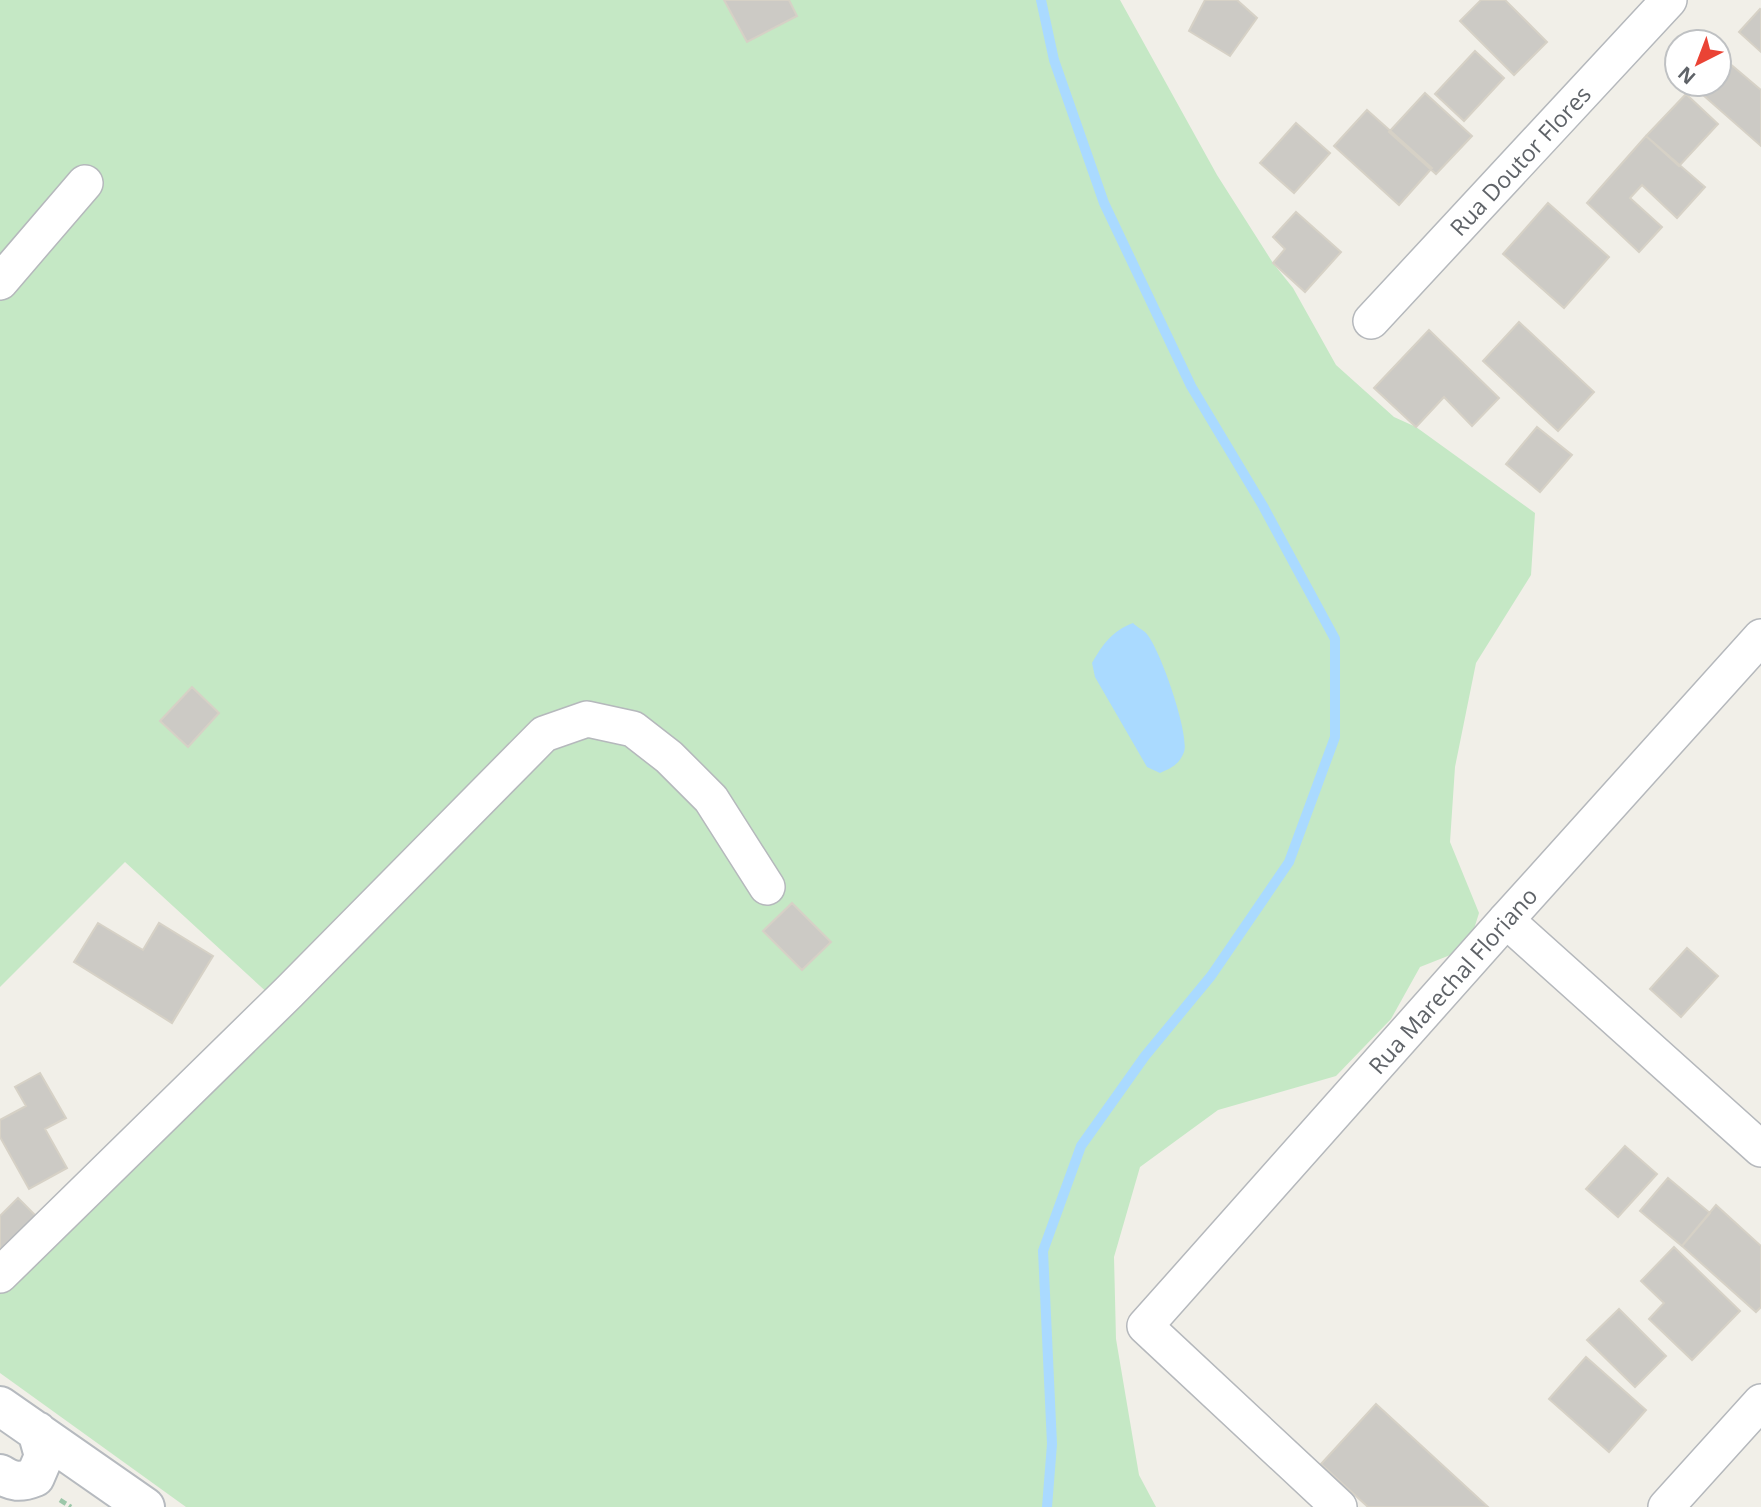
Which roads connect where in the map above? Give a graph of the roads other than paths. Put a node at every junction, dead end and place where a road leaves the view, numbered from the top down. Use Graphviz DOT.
graph roads {
  1 [pos="1669,0"];
  2 [pos="85,183"];
  3 [pos="0,282"];
  4 [pos="1371,321"];
  5 [pos="1761,637"];
  6 [pos="767,887"];
  7 [pos="1506,920"];
  8 [pos="1761,1149"];
  9 [pos="0,1275"];
  10 [pos="1761,1402"];
  11 [pos="0,1406"];
  12 [pos="37,1431"];
  13 [pos="0,1474"];
  14 [pos="0,1482"];
  15 [pos="35,1507"];
  16 [pos="145,1507"];
  17 [pos="1339,1507"];
  18 [pos="1666,1507"];
  1 -- 4 [label="street, Rua Doutor Flores"];
  2 -- 3 [label="street"];
  5 -- 7 [label="street, Rua Marechal Floriano"];
  6 -- 9 [label="street"];
  7 -- 8 [label="street"];
  7 -- 17 [label="street, Rua Marechal Floriano"];
  10 -- 18 [label="street"];
  11 -- 12 [label="main road"];
  12 -- 13 [label="main road"];
  12 -- 16 [label="main road"];
  14 -- 15 [label="main road"];
}
